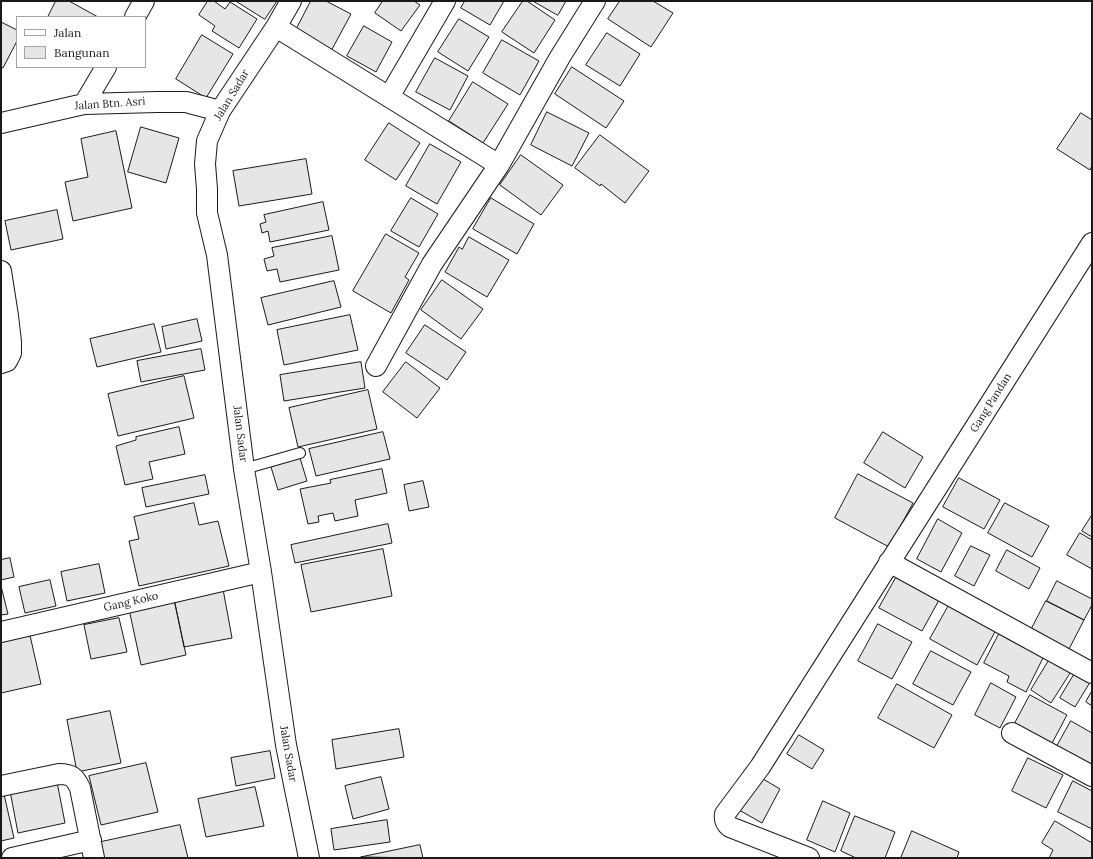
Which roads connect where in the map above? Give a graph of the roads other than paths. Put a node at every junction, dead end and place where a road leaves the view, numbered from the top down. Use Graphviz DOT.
graph roads {
  1 [pos="144,1"];
  2 [pos="291,1"];
  3 [pos="445,1"];
  4 [pos="595,1"];
  5 [pos="136,16"];
  6 [pos="276,27"];
  7 [pos="105,68"];
  8 [pos="389,97"];
  9 [pos="84,104"];
  10 [pos="220,111"];
  11 [pos="1,123"];
  12 [pos="499,165"];
  13 [pos="1092,243"];
  14 [pos="1,270"];
  15 [pos="1,363"];
  16 [pos="376,366"];
  17 [pos="300,453"];
  18 [pos="244,469"];
  19 [pos="889,562"];
  20 [pos="261,572"];
  21 [pos="1,632"];
  22 [pos="1092,673"];
  23 [pos="1012,733"];
  24 [pos="1092,776"];
  25 [pos="1,786"];
  26 [pos="92,849"];
  27 [pos="12,858"];
  28 [pos="308,858"];
  29 [pos="809,858"];
  1 -- 5 [label="street"];
  2 -- 6 [label="street, Jalan Sadar"];
  3 -- 8 [label="street"];
  4 -- 12 [label="street"];
  6 -- 8 [label="street"];
  6 -- 10 [label="street, Jalan Sadar"];
  7 -- 9 [label="street"];
  8 -- 12 [label="street"];
  9 -- 10 [label="street, Jalan Btn. Asri"];
  9 -- 11 [label="street, Jalan Btn. Asri"];
  10 -- 18 [label="street, Jalan Sadar"];
  12 -- 16 [label="street"];
  13 -- 19 [label="street, Gang Pandan"];
  14 -- 15 [label="street"];
  17 -- 18 [label="lane"];
  18 -- 20 [label="street, Jalan Sadar"];
  19 -- 22 [label="street"];
  19 -- 29 [label="street, Gang Pandan"];
  20 -- 21 [label="street, Gang Koko"];
  20 -- 28 [label="street, Jalan Sadar"];
  23 -- 24 [label="street"];
  25 -- 26 [label="street"];
  26 -- 27 [label="street"];
}
